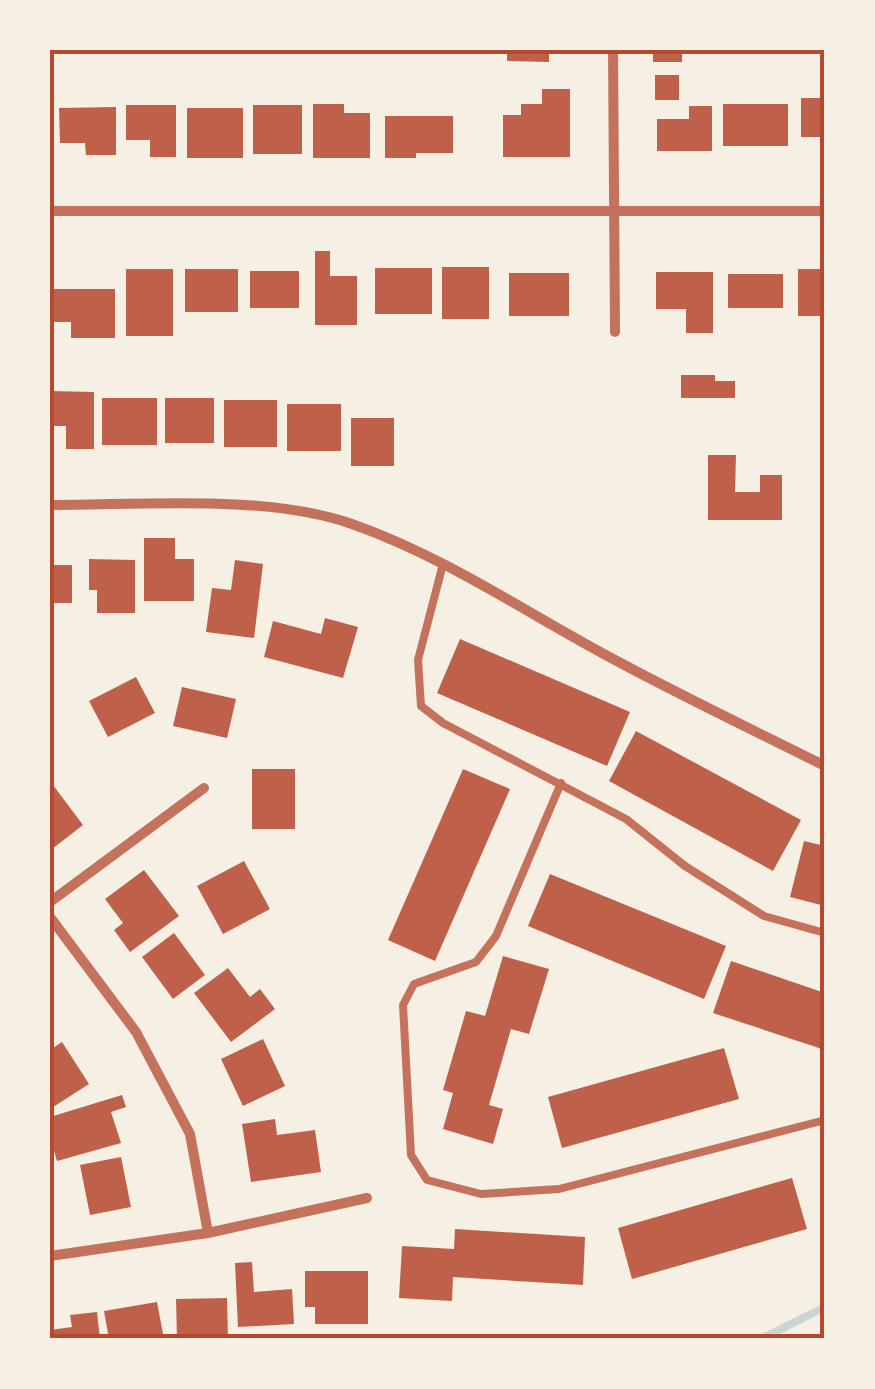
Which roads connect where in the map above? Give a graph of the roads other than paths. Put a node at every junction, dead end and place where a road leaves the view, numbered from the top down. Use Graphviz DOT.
graph roads {
  1 [pos="614,50"];
  2 [pos="50,211"];
  3 [pos="614,211"];
  4 [pos="825,211"];
  5 [pos="614,332"];
  6 [pos="50,505"];
  7 [pos="443,564"];
  8 [pos="825,766"];
  9 [pos="561,783"];
  10 [pos="204,788"];
  11 [pos="50,902"];
  12 [pos="50,917"];
  13 [pos="825,934"];
  14 [pos="825,1120"];
  15 [pos="367,1198"];
  16 [pos="208,1233"];
  17 [pos="50,1256"];
  1 -- 3 [label="street"];
  2 -- 3 [label="street"];
  3 -- 4 [label="street"];
  3 -- 5 [label="street"];
  6 -- 7 [label="street"];
  7 -- 8 [label="street"];
  7 -- 9 [label="lane"];
  9 -- 13 [label="lane"];
  9 -- 14 [label="lane"];
  10 -- 11 [label="street"];
  12 -- 16 [label="street"];
  15 -- 16 [label="street"];
  16 -- 17 [label="street"];
}
